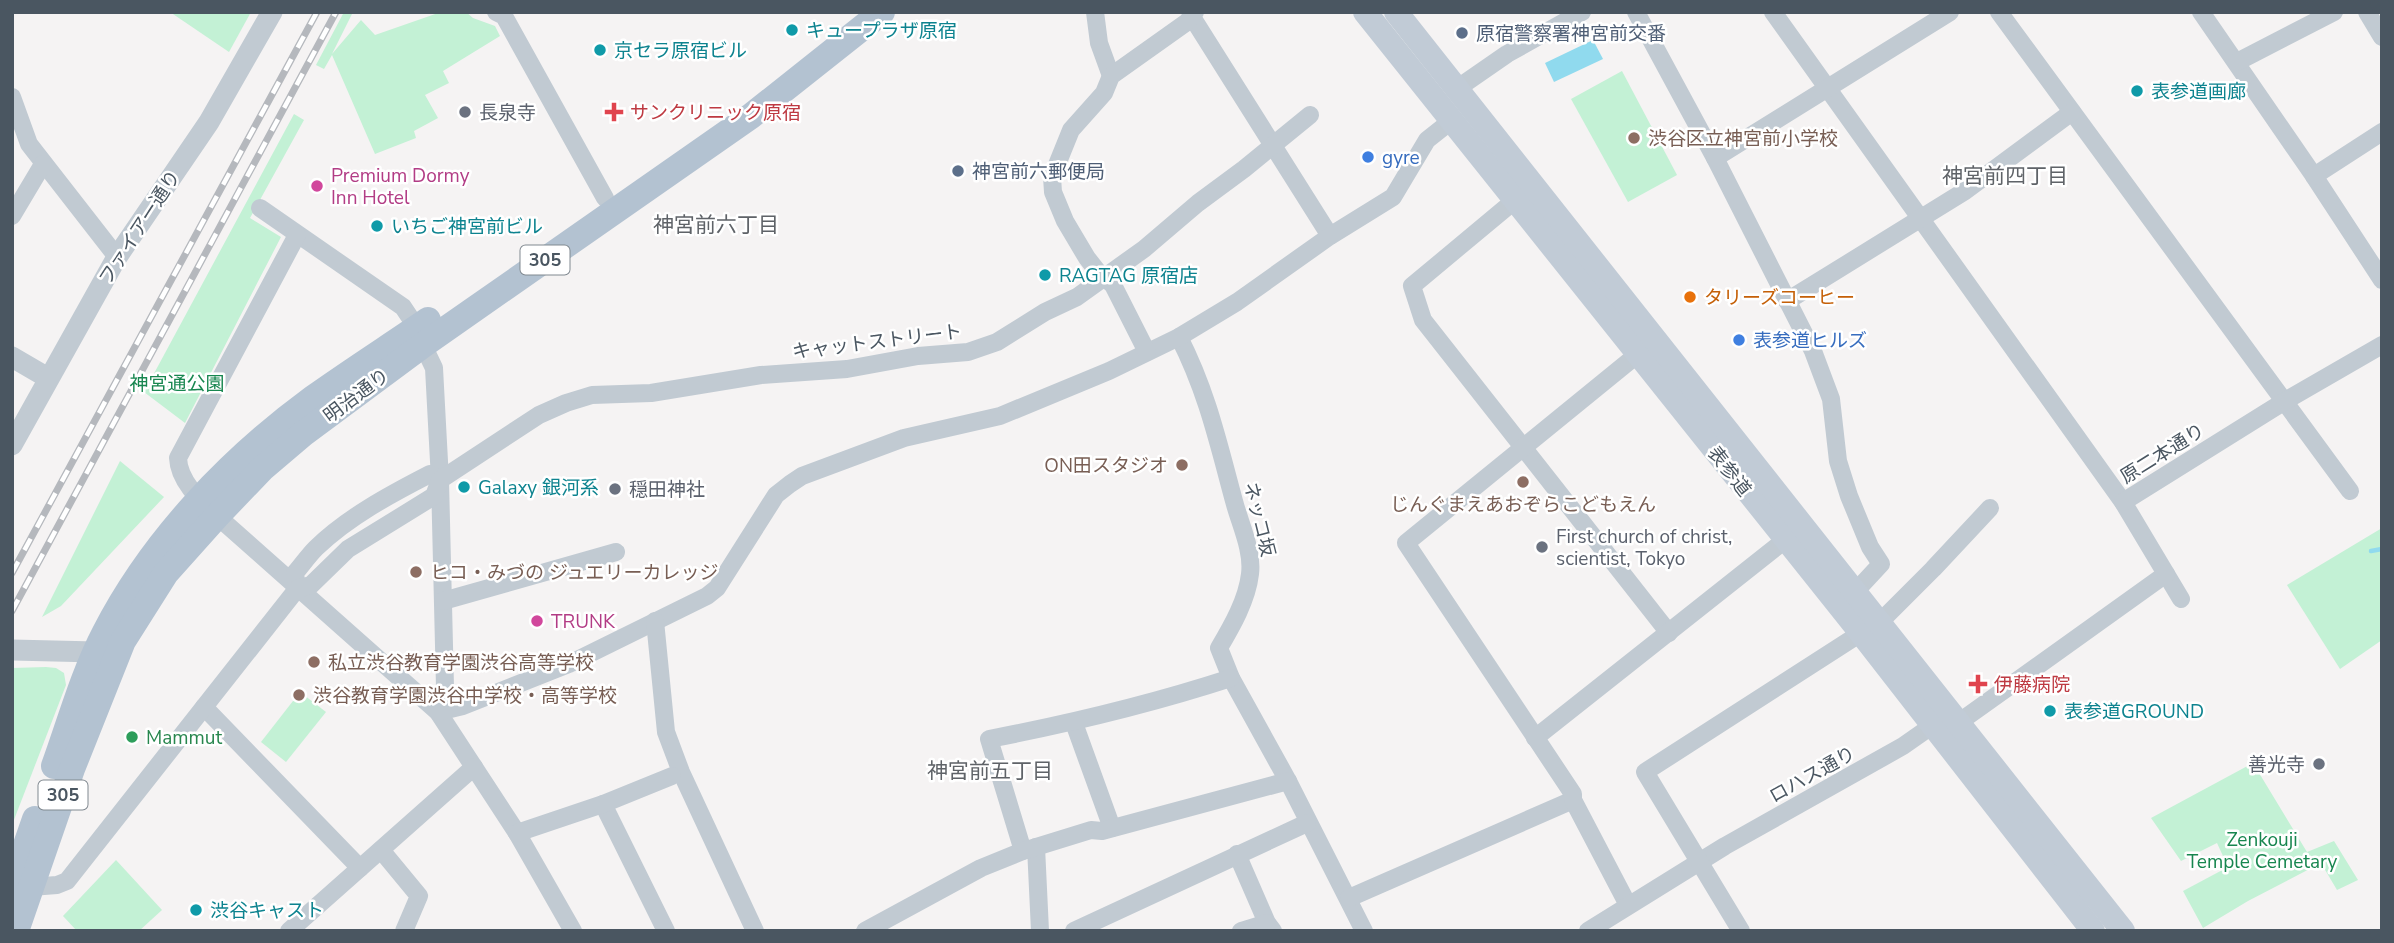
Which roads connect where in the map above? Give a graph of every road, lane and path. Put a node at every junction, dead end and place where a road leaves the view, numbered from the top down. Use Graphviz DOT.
graph roads {
  1 [pos="272,12"];
  2 [pos="496,12"];
  3 [pos="855,12"];
  4 [pos="882,12"];
  5 [pos="1095,12"];
  6 [pos="1365,12"];
  7 [pos="1396,12"];
  8 [pos="1582,12"];
  9 [pos="1636,12"];
  10 [pos="1773,12"];
  11 [pos="1950,12"];
  12 [pos="1999,12"];
  13 [pos="2201,12"];
  14 [pos="2334,12"];
  15 [pos="2367,12"];
  16 [pos="1194,15"];
  17 [pos="2382,37"];
  18 [pos="2237,62"];
  19 [pos="1111,76"];
  20 [pos="1828,89"];
  21 [pos="1455,90"];
  22 [pos="12,97"];
  23 [pos="2072,112"];
  24 [pos="1310,115"];
  25 [pos="1451,121"];
  26 [pos="2382,132"];
  27 [pos="1273,145"];
  28 [pos="1715,158"];
  29 [pos="43,164"];
  30 [pos="2314,176"];
  31 [pos="605,198"];
  32 [pos="1514,201"];
  33 [pos="260,208"];
  34 [pos="12,216"];
  35 [pos="1922,219"];
  36 [pos="297,235"];
  37 [pos="1330,236"];
  38 [pos="117,257"];
  39 [pos="1104,277"];
  40 [pos="2382,279"];
  41 [pos="1787,301"];
  42 [pos="420,336"];
  43 [pos="1179,337"];
  44 [pos="2382,345"];
  45 [pos="1147,352"];
  46 [pos="1638,354"];
  47 [pos="12,357"];
  48 [pos="48,378"];
  49 [pos="2285,401"];
  50 [pos="12,445"];
  51 [pos="1522,449"];
  52 [pos="440,480"];
  53 [pos="2350,491"];
  54 [pos="2123,502"];
  55 [pos="208,508"];
  56 [pos="1990,508"];
  57 [pos="1785,540"];
  58 [pos="616,552"];
  59 [pos="2166,574"];
  60 [pos="297,589"];
  61 [pos="1855,592"];
  62 [pos="2181,599"];
  63 [pos="443,601"];
  64 [pos="655,621"];
  65 [pos="1870,628"];
  66 [pos="1669,633"];
  67 [pos="12,650"];
  68 [pos="105,656"];
  69 [pos="1231,678"];
  70 [pos="204,707"];
  71 [pos="438,712"];
  72 [pos="1074,723"];
  73 [pos="1945,724"];
  74 [pos="1535,738"];
  75 [pos="474,767"];
  76 [pos="672,776"];
  77 [pos="1288,781"];
  78 [pos="1573,800"];
  79 [pos="603,804"];
  80 [pos="1307,822"];
  81 [pos="1112,828"];
  82 [pos="517,833"];
  83 [pos="1030,849"];
  84 [pos="381,850"];
  85 [pos="1237,853"];
  86 [pos="1699,863"];
  87 [pos="360,869"];
  88 [pos="22,886"];
  89 [pos="1349,898"];
  90 [pos="1628,905"];
  91 [pos="1270,927"];
  92 [pos="16,931"];
  93 [pos="289,931"];
  94 [pos="404,931"];
  95 [pos="573,931"];
  96 [pos="666,931"];
  97 [pos="755,931"];
  98 [pos="865,931"];
  99 [pos="1040,931"];
  100 [pos="1074,931"];
  101 [pos="1241,931"];
  102 [pos="1364,931"];
  103 [pos="1588,931"];
  104 [pos="1741,931"];
  105 [pos="2093,931"];
  106 [pos="2123,931"];
  1 -- 38 [label="street, ファイアー通り"];
  2 -- 31 [label="street"];
  3 -- 31 [label="main road, 明治通り / 305"];
  4 -- 42 [label="main road, 明治通り / 305"];
  5 -- 19 [label="street"];
  6 -- 25 [label="main road, 表参道"];
  7 -- 21 [label="main road, 表参道"];
  8 -- 21 [label="street"];
  9 -- 28 [label="street"];
  10 -- 20 [label="street"];
  11 -- 20 [label="street"];
  12 -- 23 [label="street"];
  13 -- 18 [label="street"];
  14 -- 18 [label="street"];
  15 -- 17 [label="street"];
  16 -- 19 [label="street"];
  16 -- 27 [label="street"];
  18 -- 30 [label="street"];
  19 -- 39 [label="street"];
  20 -- 28 [label="street"];
  20 -- 35 [label="street"];
  21 -- 61 [label="main road, 表参道"];
  22 -- 29 [label="street"];
  23 -- 35 [label="street"];
  23 -- 49 [label="street"];
  24 -- 27 [label="street, キャットストリート"];
  25 -- 32 [label="main road, 表参道"];
  25 -- 37 [label="street"];
  26 -- 30 [label="street"];
  27 -- 37 [label="street"];
  27 -- 39 [label="street, キャットストリート"];
  28 -- 41 [label="street"];
  29 -- 34 [label="street"];
  29 -- 38 [label="street"];
  30 -- 40 [label="street"];
  31 -- 42 [label="main road, 明治通り / 305"];
  32 -- 46 [label="main road, 表参道"];
  32 -- 51 [label="street"];
  33 -- 36 [label="street"];
  35 -- 41 [label="street"];
  35 -- 54 [label="street"];
  36 -- 42 [label="street"];
  36 -- 55 [label="street"];
  37 -- 43 [label="street"];
  38 -- 48 [label="street, ファイアー通り"];
  39 -- 45 [label="street"];
  39 -- 52 [label="street, キャットストリート"];
  41 -- 61 [label="street"];
  42 -- 52 [label="street"];
  42 -- 55 [label="main road, 明治通り / 305"];
  43 -- 45 [label="street"];
  43 -- 69 [label="street, ネッコ坂"];
  44 -- 49 [label="street, 原二本通り"];
  45 -- 64 [label="street"];
  46 -- 51 [label="street"];
  46 -- 57 [label="main road, 表参道"];
  47 -- 48 [label="street"];
  48 -- 50 [label="street, ファイアー通り"];
  49 -- 53 [label="street"];
  49 -- 54 [label="street, 原二本通り"];
  51 -- 66 [label="street"];
  51 -- 74 [label="street"];
  52 -- 60 [label="street, キャットストリート"];
  52 -- 63 [label="street"];
  54 -- 59 [label="street, 原二本通り"];
  55 -- 60 [label="street"];
  55 -- 68 [label="main road, 明治通り / 305"];
  56 -- 65 [label="street"];
  57 -- 65 [label="main road, 表参道"];
  57 -- 66 [label="street"];
  58 -- 63 [label="street"];
  59 -- 62 [label="street, 原二本通り"];
  59 -- 73 [label="street"];
  60 -- 70 [label="street, キャットストリート"];
  60 -- 71 [label="street"];
  61 -- 65 [label="main road, 表参道"];
  63 -- 71 [label="street"];
  64 -- 71 [label="street"];
  64 -- 97 [label="street"];
  65 -- 73 [label="main road, 表参道"];
  65 -- 86 [label="street"];
  66 -- 74 [label="street"];
  67 -- 68 [label="street"];
  68 -- 88 [label="main road, 明治通り / 305"];
  69 -- 72 [label="street"];
  69 -- 77 [label="street, ネッコ坂"];
  70 -- 87 [label="street"];
  70 -- 88 [label="street, キャットストリート"];
  71 -- 75 [label="street"];
  72 -- 81 [label="street"];
  72 -- 83 [label="street"];
  73 -- 86 [label="street, ロハス通り"];
  73 -- 105 [label="main road, 表参道"];
  73 -- 106 [label="main road, 表参道"];
  74 -- 78 [label="street"];
  75 -- 82 [label="street"];
  75 -- 84 [label="street"];
  76 -- 79 [label="street"];
  77 -- 80 [label="street, ネッコ坂"];
  77 -- 81 [label="street"];
  78 -- 89 [label="street"];
  78 -- 90 [label="street"];
  79 -- 82 [label="street"];
  79 -- 96 [label="street"];
  80 -- 85 [label="street"];
  80 -- 89 [label="street, ネッコ坂"];
  81 -- 83 [label="street"];
  82 -- 95 [label="street"];
  83 -- 98 [label="street"];
  83 -- 99 [label="street"];
  84 -- 87 [label="street"];
  84 -- 94 [label="street"];
  85 -- 91 [label="street"];
  85 -- 100 [label="street"];
  86 -- 90 [label="street, ロハス通り"];
  86 -- 104 [label="street"];
  87 -- 93 [label="street"];
  88 -- 92 [label="main road, 明治通り / 305"];
  89 -- 102 [label="street, ネッコ坂"];
  90 -- 103 [label="street, ロハス通り"];
  91 -- 101 [label="street"];
}
